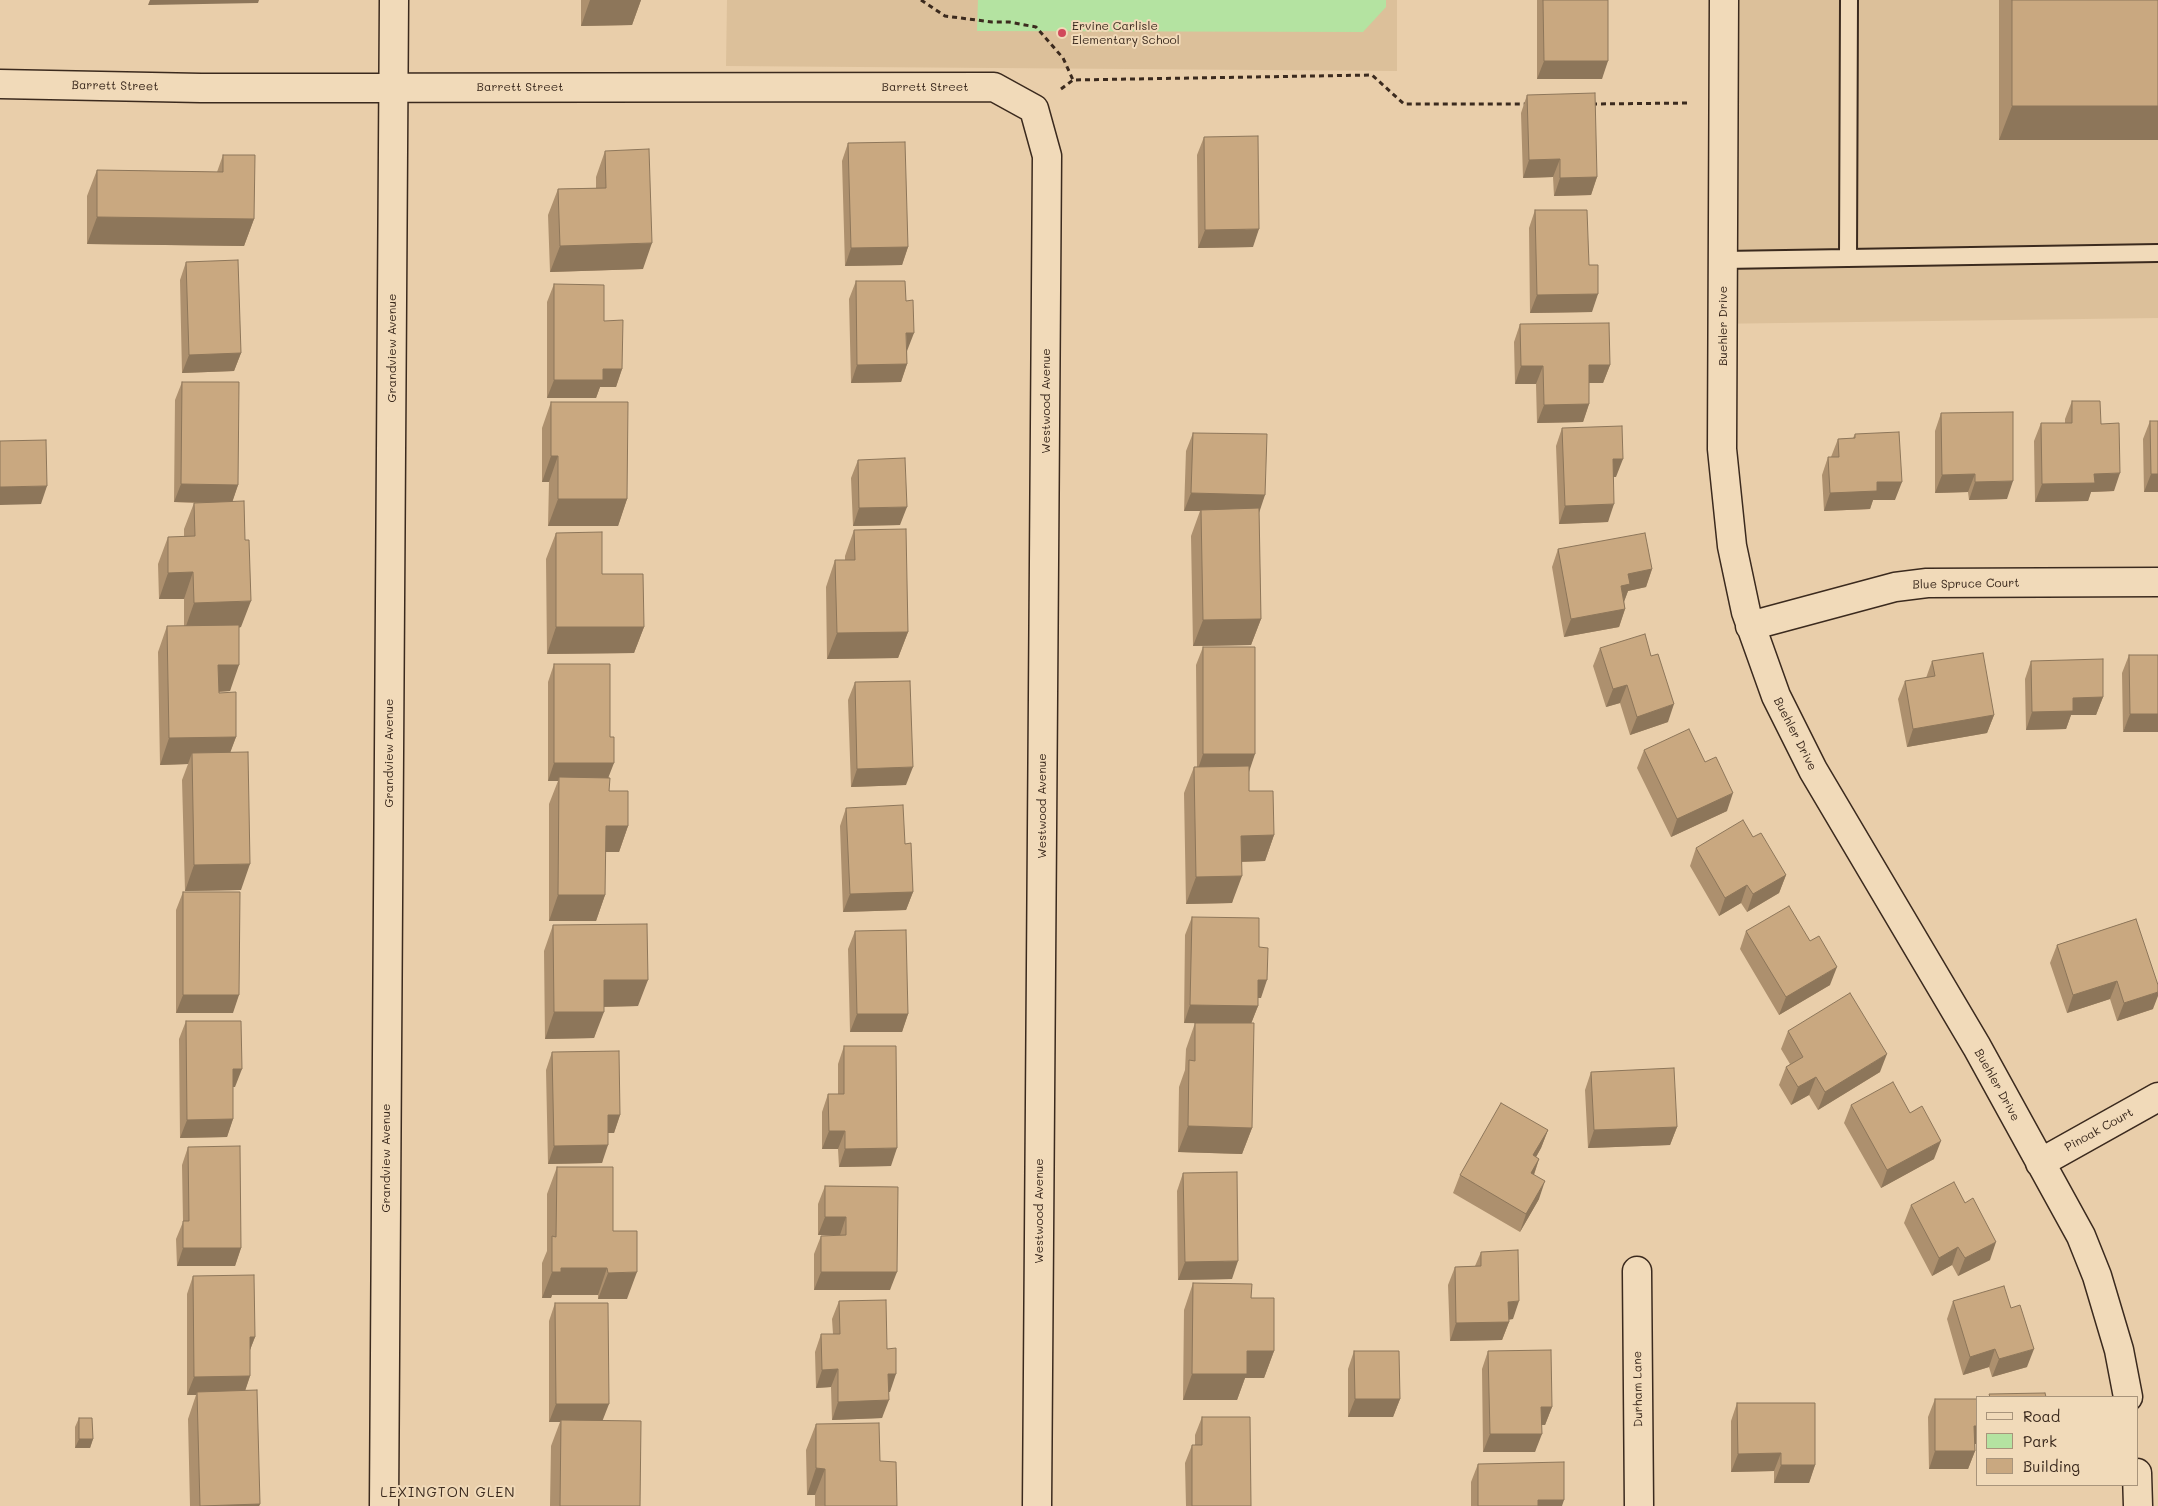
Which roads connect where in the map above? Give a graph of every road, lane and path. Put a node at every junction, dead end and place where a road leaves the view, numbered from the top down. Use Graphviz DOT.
graph roads {
  1 [pos="394,0"];
  2 [pos="920,0"];
  3 [pos="1724,0"];
  4 [pos="1849,0"];
  5 [pos="1074,80"];
  6 [pos="0,84"];
  7 [pos="394,87"];
  8 [pos="1724,103"];
  9 [pos="1534,104"];
  10 [pos="1584,104"];
  11 [pos="1034,108"];
  12 [pos="2158,253"];
  13 [pos="1848,258"];
  14 [pos="1723,260"];
  15 [pos="2158,582"];
  16 [pos="1750,626"];
  17 [pos="2158,1097"];
  18 [pos="2040,1162"];
  19 [pos="1637,1271"];
  20 [pos="2128,1396"];
  21 [pos="2137,1486"];
  22 [pos="384,1506"];
  23 [pos="1037,1506"];
  24 [pos="1639,1506"];
  25 [pos="2138,1506"];
  1 -- 7 [label="street, Grandview Avenue"];
  2 -- 5 [label="path"];
  3 -- 8 [label="street, Buehler Drive"];
  4 -- 13 [label="lane"];
  5 -- 9 [label="path"];
  5 -- 11 [label="path"];
  6 -- 7 [label="street, Barrett Street"];
  7 -- 11 [label="street, Barrett Street"];
  7 -- 22 [label="street, Grandview Avenue"];
  8 -- 10 [label="path"];
  8 -- 14 [label="street, Buehler Drive"];
  11 -- 23 [label="street, Westwood Avenue"];
  12 -- 13 [label="lane"];
  13 -- 14 [label="lane"];
  14 -- 16 [label="street, Buehler Drive"];
  15 -- 16 [label="street, Blue Spruce Court"];
  16 -- 18 [label="street, Buehler Drive"];
  17 -- 18 [label="street, Pinoak Court"];
  18 -- 20 [label="street, Buehler Drive"];
  19 -- 24 [label="street, Durham Lane"];
  21 -- 25 [label="street"];
}
